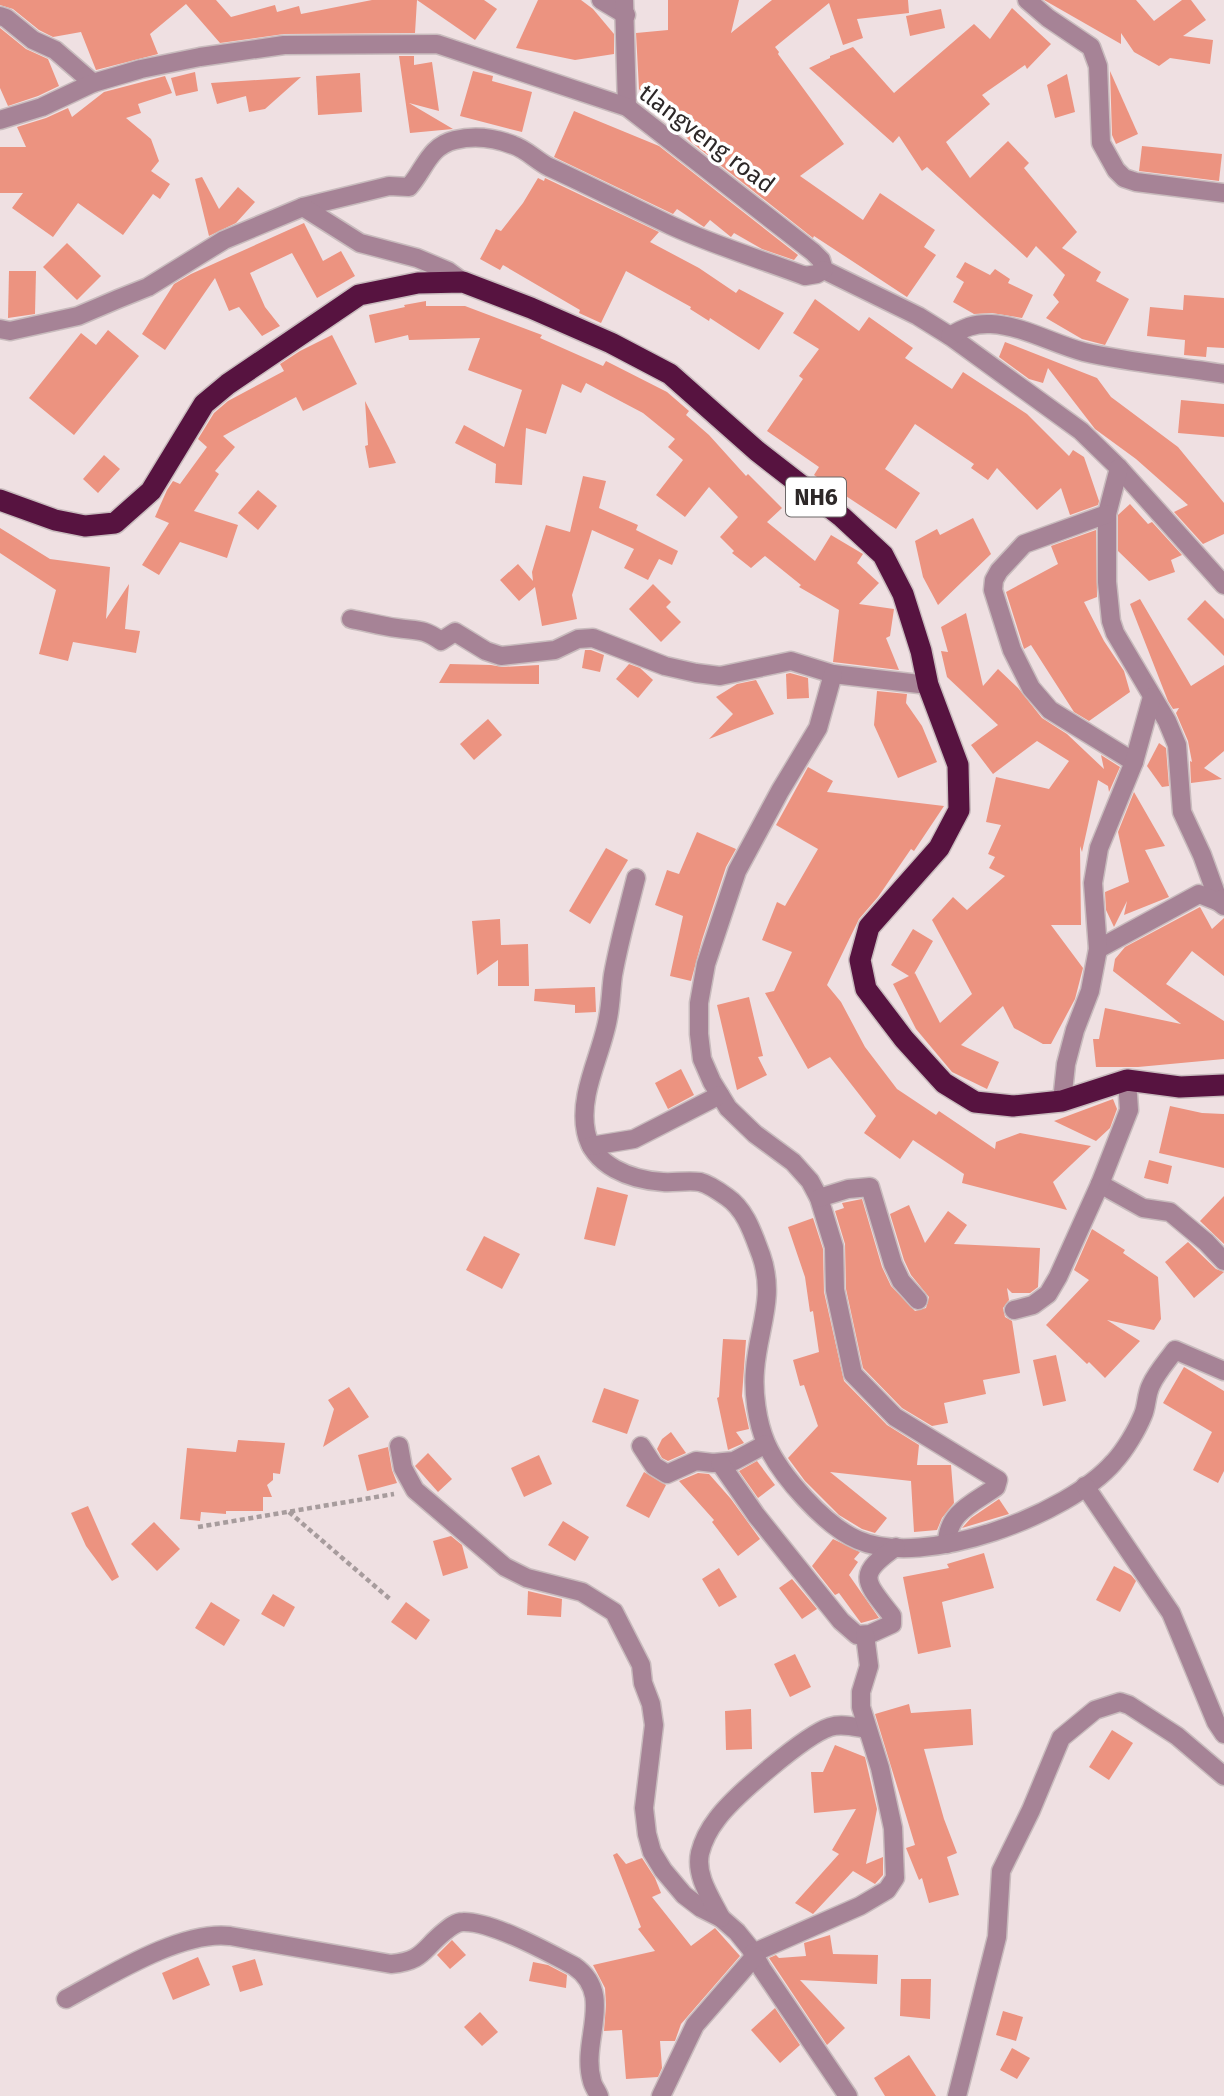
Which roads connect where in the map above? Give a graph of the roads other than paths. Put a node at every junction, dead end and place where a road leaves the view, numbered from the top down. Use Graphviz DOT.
graph roads {
  1 [pos="601,0"];
  2 [pos="1027,0"];
  3 [pos="625,7"];
  4 [pos="0,16"];
  5 [pos="93,83"];
  6 [pos="627,107"];
  7 [pos="0,120"];
  8 [pos="1224,193"];
  9 [pos="303,207"];
  10 [pos="824,270"];
  11 [pos="463,282"];
  12 [pos="0,329"];
  13 [pos="950,336"];
  14 [pos="1224,374"];
  15 [pos="1119,468"];
  16 [pos="0,500"];
  17 [pos="1107,514"];
  18 [pos="1224,585"];
  19 [pos="351,619"];
  20 [pos="833,674"];
  21 [pos="928,685"];
  22 [pos="1152,698"];
  23 [pos="1134,762"];
  24 [pos="636,878"];
  25 [pos="1222,902"];
  26 [pos="1098,949"];
  27 [pos="1127,1080"];
  28 [pos="1224,1085"];
  29 [pos="720,1095"];
  30 [pos="1062,1101"];
  31 [pos="591,1146"];
  32 [pos="1100,1184"];
  33 [pos="819,1198"];
  34 [pos="1224,1261"];
  35 [pos="918,1300"];
  36 [pos="1014,1310"];
  37 [pos="1224,1371"];
  38 [pos="766,1444"];
  39 [pos="399,1446"];
  40 [pos="641,1446"];
  41 [pos="720,1463"];
  42 [pos="1085,1486"];
  43 [pos="947,1544"];
  44 [pos="896,1547"];
  45 [pos="865,1635"];
  46 [pos="867,1729"];
  47 [pos="1224,1734"];
  48 [pos="1224,1776"];
  49 [pos="721,1918"];
  50 [pos="754,1954"];
  51 [pos="66,1999"];
  52 [pos="599,2096"];
  53 [pos="661,2096"];
  54 [pos="848,2096"];
  55 [pos="957,2096"];
  1 -- 3 [label="street"];
  2 -- 8 [label="street"];
  3 -- 6 [label="street"];
  4 -- 5 [label="street"];
  5 -- 6 [label="street, tlangveng road"];
  5 -- 7 [label="street, tlangveng road"];
  6 -- 10 [label="street, tlangveng road"];
  9 -- 10 [label="street"];
  9 -- 11 [label="street"];
  9 -- 12 [label="street"];
  10 -- 13 [label="street, tlangveng road"];
  11 -- 16 [label="highway, NH6"];
  11 -- 21 [label="highway, NH6"];
  13 -- 14 [label="street"];
  13 -- 15 [label="street, tlangveng road"];
  15 -- 17 [label="street"];
  15 -- 18 [label="street, tlangveng road"];
  17 -- 22 [label="street"];
  17 -- 23 [label="street"];
  19 -- 20 [label="street"];
  20 -- 21 [label="street"];
  20 -- 29 [label="street"];
  21 -- 30 [label="highway, NH6"];
  22 -- 23 [label="street"];
  22 -- 25 [label="street"];
  23 -- 26 [label="street"];
  24 -- 31 [label="street"];
  25 -- 26 [label="street"];
  26 -- 30 [label="street"];
  27 -- 28 [label="highway, NH6"];
  27 -- 30 [label="highway, NH6"];
  27 -- 32 [label="street"];
  29 -- 31 [label="street"];
  29 -- 33 [label="street"];
  31 -- 38 [label="street"];
  32 -- 34 [label="street"];
  32 -- 36 [label="street"];
  33 -- 35 [label="street"];
  33 -- 43 [label="street"];
  37 -- 42 [label="street"];
  38 -- 41 [label="street"];
  38 -- 44 [label="street"];
  39 -- 49 [label="street"];
  40 -- 41 [label="street"];
  41 -- 45 [label="street"];
  42 -- 43 [label="street"];
  42 -- 47 [label="street"];
  43 -- 44 [label="street"];
  44 -- 45 [label="street"];
  45 -- 46 [label="street"];
  46 -- 49 [label="street"];
  46 -- 50 [label="street"];
  48 -- 55 [label="street"];
  49 -- 50 [label="street"];
  50 -- 53 [label="street"];
  50 -- 54 [label="street"];
  51 -- 52 [label="street"];
}
